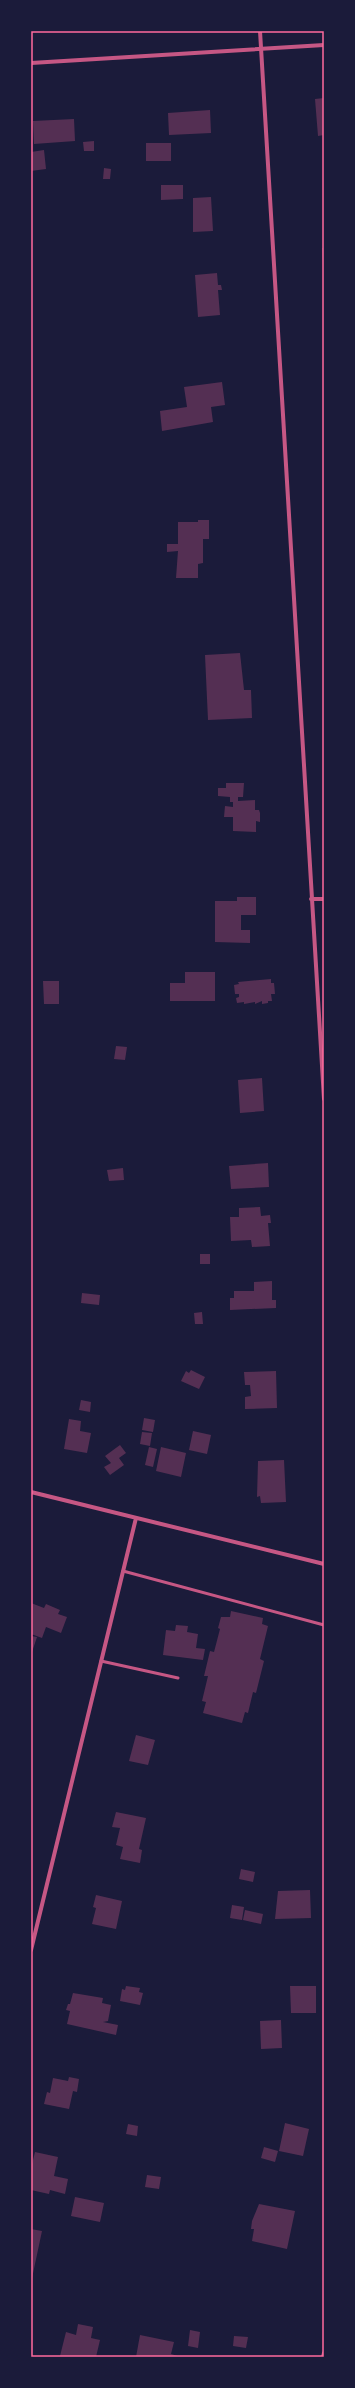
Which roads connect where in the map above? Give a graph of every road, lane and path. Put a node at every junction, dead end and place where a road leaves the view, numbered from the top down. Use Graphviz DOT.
graph roads {
  1 [pos="260,31"];
  2 [pos="324,45"];
  3 [pos="261,50"];
  4 [pos="31,63"];
  5 [pos="311,899"];
  6 [pos="324,899"];
  7 [pos="324,1099"];
  8 [pos="31,1492"];
  9 [pos="136,1518"];
  10 [pos="324,1564"];
  11 [pos="123,1571"];
  12 [pos="324,1625"];
  13 [pos="101,1661"];
  14 [pos="178,1678"];
  15 [pos="31,1950"];
  16 [pos="324,2353"];
  17 [pos="323,2357"];
  1 -- 3 [label="street"];
  2 -- 3 [label="street"];
  3 -- 4 [label="street"];
  3 -- 5 [label="street"];
  5 -- 6 [label="street"];
  5 -- 7 [label="street"];
  8 -- 9 [label="street"];
  9 -- 10 [label="street"];
  9 -- 11 [label="street"];
  11 -- 12 [label="lane"];
  11 -- 13 [label="street"];
  13 -- 14 [label="lane"];
  13 -- 15 [label="street"];
  16 -- 17 [label="street"];
}
